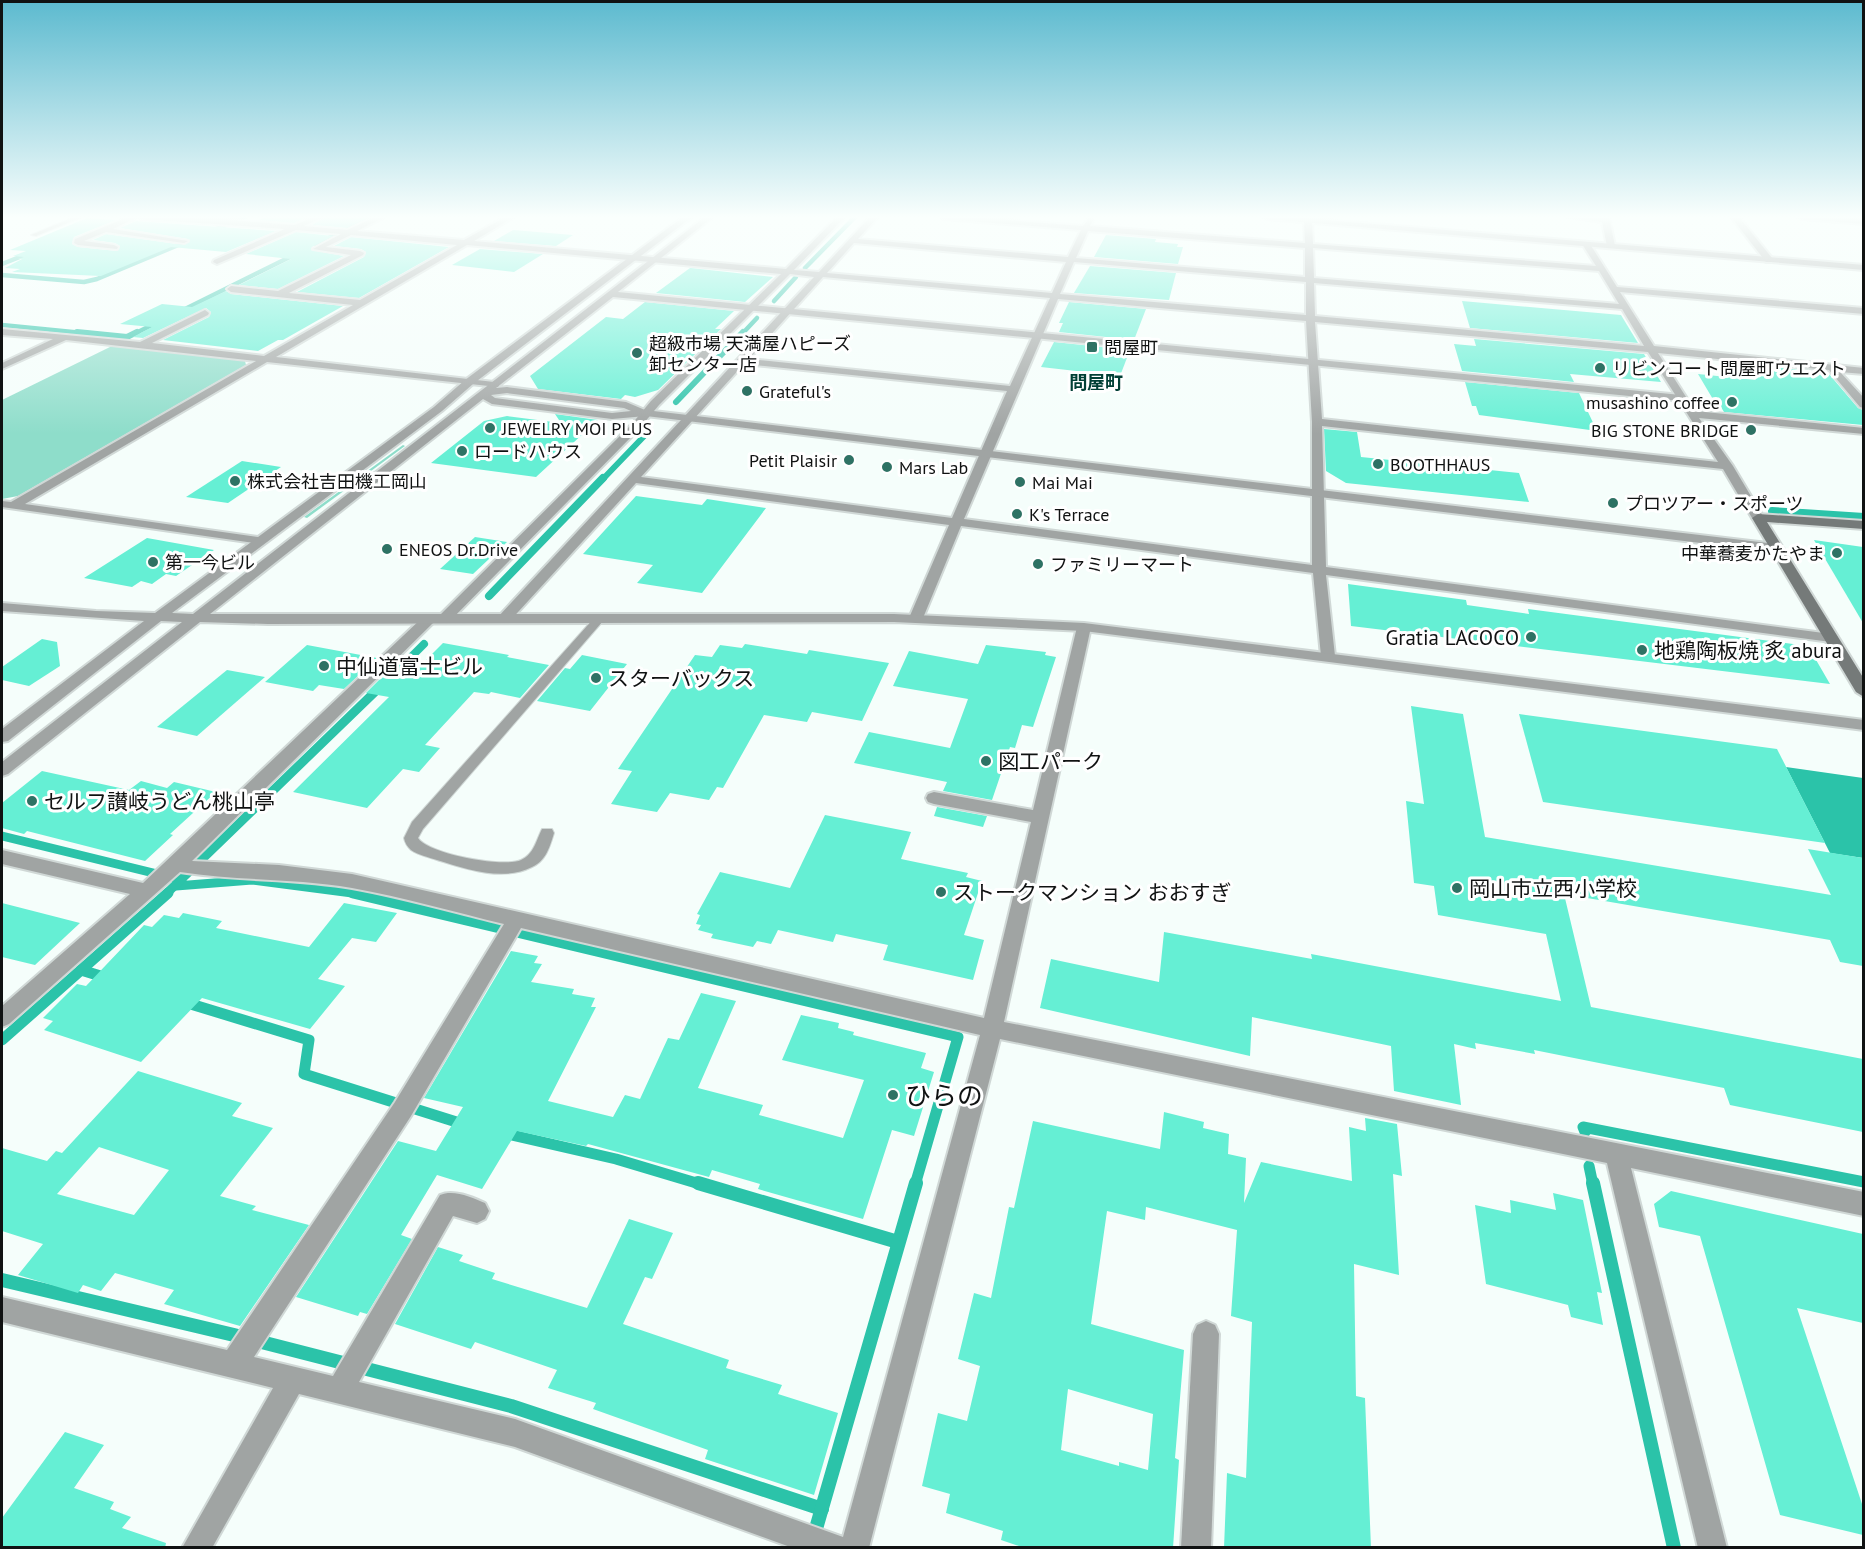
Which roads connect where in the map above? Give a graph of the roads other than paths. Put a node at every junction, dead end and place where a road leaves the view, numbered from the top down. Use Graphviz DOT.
graph roads {
  1 [pos="234,289"];
  2 [pos="288,289"];
  3 [pos="385,289"];
  4 [pos="593,289"];
  5 [pos="617,289"];
  6 [pos="771,289"];
  7 [pos="808,289"];
  8 [pos="992,289"];
  9 [pos="1058,289"];
  10 [pos="1310,289"];
  11 [pos="1425,289"];
  12 [pos="1614,289"];
  13 [pos="1617,289"];
  14 [pos="279,294"];
  15 [pos="611,294"];
  16 [pos="1055,295"];
  17 [pos="362,303"];
  18 [pos="1625,307"];
  19 [pos="752,309"];
  20 [pos="1863,311"];
  21 [pos="787,312"];
  22 [pos="205,313"];
  23 [pos="1311,318"];
  24 [pos="2,332"];
  25 [pos="1036,336"];
  26 [pos="63,337"];
  27 [pos="142,345"];
  28 [pos="1651,349"];
  29 [pos="265,358"];
  30 [pos="742,361"];
  31 [pos="1312,362"];
  32 [pos="2,366"];
  33 [pos="1832,368"];
  34 [pos="1863,371"];
  35 [pos="470,382"];
  36 [pos="494,385"];
  37 [pos="1014,389"];
  38 [pos="459,391"];
  39 [pos="482,394"];
  40 [pos="1681,398"];
  41 [pos="1863,405"];
  42 [pos="646,413"];
  43 [pos="1691,414"];
  44 [pos="688,419"];
  45 [pos="1317,422"];
  46 [pos="1863,431"];
  47 [pos="986,454"];
  48 [pos="1727,466"];
  49 [pos="632,479"];
  50 [pos="1319,494"];
  51 [pos="8,504"];
  52 [pos="1758,518"];
  53 [pos="957,522"];
  54 [pos="1863,525"];
  55 [pos="258,541"];
  56 [pos="1776,548"];
  57 [pos="1319,569"];
  58 [pos="2,607"];
  59 [pos="159,617"];
  60 [pos="195,618"];
  61 [pos="916,618"];
  62 [pos="599,619"];
  63 [pos="436,620"];
  64 [pos="503,620"];
  65 [pos="1084,627"];
  66 [pos="1831,638"];
  67 [pos="1328,656"];
  68 [pos="1863,692"];
  69 [pos="1863,725"];
  70 [pos="2,737"];
  71 [pos="2,770"];
  72 [pos="934,798"];
  73 [pos="1041,818"];
  74 [pos="547,833"];
  75 [pos="2,857"];
  76 [pos="174,875"];
  77 [pos="511,927"];
  78 [pos="2,1018"];
  79 [pos="992,1028"];
  80 [pos="1616,1154"];
  81 [pos="1863,1203"];
  82 [pos="477,1211"];
  83 [pos="2,1309"];
  84 [pos="1206,1334"];
  85 [pos="245,1348"];
  86 [pos="293,1379"];
  87 [pos="344,1384"];
  88 [pos="819,1542"];
  89 [pos="196,1548"];
  90 [pos="854,1548"];
  91 [pos="1196,1548"];
  92 [pos="1713,1548"];
  1 -- 14 [label="street"];
  2 -- 14 [label="street"];
  3 -- 17 [label="street"];
  4 -- 35 [label="street"];
  5 -- 15 [label="street"];
  6 -- 19 [label="street"];
  7 -- 21 [label="street"];
  8 -- 16 [label="street"];
  9 -- 16 [label="street"];
  10 -- 23 [label="street"];
  11 -- 18 [label="street"];
  12 -- 18 [label="street"];
  13 -- 20 [label="street"];
  14 -- 17 [label="street"];
  15 -- 19 [label="street"];
  15 -- 36 [label="street"];
  16 -- 23 [label="street"];
  16 -- 25 [label="street"];
  17 -- 29 [label="street"];
  18 -- 28 [label="street"];
  19 -- 21 [label="street"];
  19 -- 42 [label="street"];
  21 -- 25 [label="street"];
  21 -- 30 [label="street"];
  22 -- 27 [label="street"];
  23 -- 28 [label="street"];
  23 -- 31 [label="street"];
  24 -- 26 [label="street"];
  25 -- 31 [label="street"];
  25 -- 37 [label="street"];
  26 -- 27 [label="street"];
  26 -- 32 [label="street"];
  27 -- 29 [label="street"];
  28 -- 33 [label="street"];
  28 -- 40 [label="street"];
  29 -- 35 [label="street"];
  29 -- 51 [label="street"];
  30 -- 37 [label="street"];
  30 -- 44 [label="street"];
  31 -- 40 [label="street"];
  31 -- 45 [label="street"];
  33 -- 34 [label="street"];
  33 -- 41 [label="street"];
  35 -- 36 [label="street"];
  35 -- 38 [label="street"];
  36 -- 39 [label="street"];
  37 -- 47 [label="street"];
  38 -- 39 [label="street"];
  38 -- 55 [label="street"];
  39 -- 42 [label="street"];
  39 -- 60 [label="street"];
  40 -- 43 [label="street"];
  42 -- 44 [label="street"];
  42 -- 63 [label="street"];
  43 -- 46 [label="street"];
  43 -- 48 [label="street"];
  44 -- 47 [label="street"];
  44 -- 49 [label="street"];
  45 -- 48 [label="street"];
  45 -- 50 [label="street"];
  47 -- 50 [label="street"];
  47 -- 53 [label="street"];
  48 -- 52 [label="street"];
  49 -- 53 [label="street"];
  49 -- 64 [label="street"];
  50 -- 56 [label="street"];
  50 -- 57 [label="street"];
  51 -- 55 [label="street"];
  52 -- 54 [label="main road"];
  52 -- 56 [label="main road"];
  53 -- 57 [label="street"];
  53 -- 61 [label="street"];
  55 -- 59 [label="street"];
  56 -- 66 [label="main road"];
  57 -- 66 [label="street"];
  57 -- 67 [label="street"];
  58 -- 59 [label="street"];
  59 -- 60 [label="street"];
  59 -- 70 [label="street"];
  60 -- 63 [label="street"];
  60 -- 71 [label="street"];
  61 -- 62 [label="street"];
  61 -- 65 [label="street"];
  62 -- 64 [label="street"];
  62 -- 74 [label="lane"];
  63 -- 64 [label="street"];
  63 -- 76 [label="street"];
  65 -- 67 [label="street"];
  65 -- 73 [label="street"];
  66 -- 68 [label="main road"];
  67 -- 69 [label="street"];
  72 -- 73 [label="street"];
  73 -- 79 [label="street"];
  75 -- 76 [label="street"];
  76 -- 77 [label="street"];
  76 -- 78 [label="street"];
  77 -- 79 [label="street"];
  77 -- 85 [label="street"];
  79 -- 80 [label="street"];
  79 -- 90 [label="street"];
  80 -- 81 [label="street"];
  80 -- 92 [label="street"];
  82 -- 87 [label="street"];
  83 -- 85 [label="street"];
  84 -- 91 [label="street"];
  85 -- 86 [label="street"];
  86 -- 87 [label="street"];
  86 -- 89 [label="street"];
  87 -- 88 [label="street"];
}
